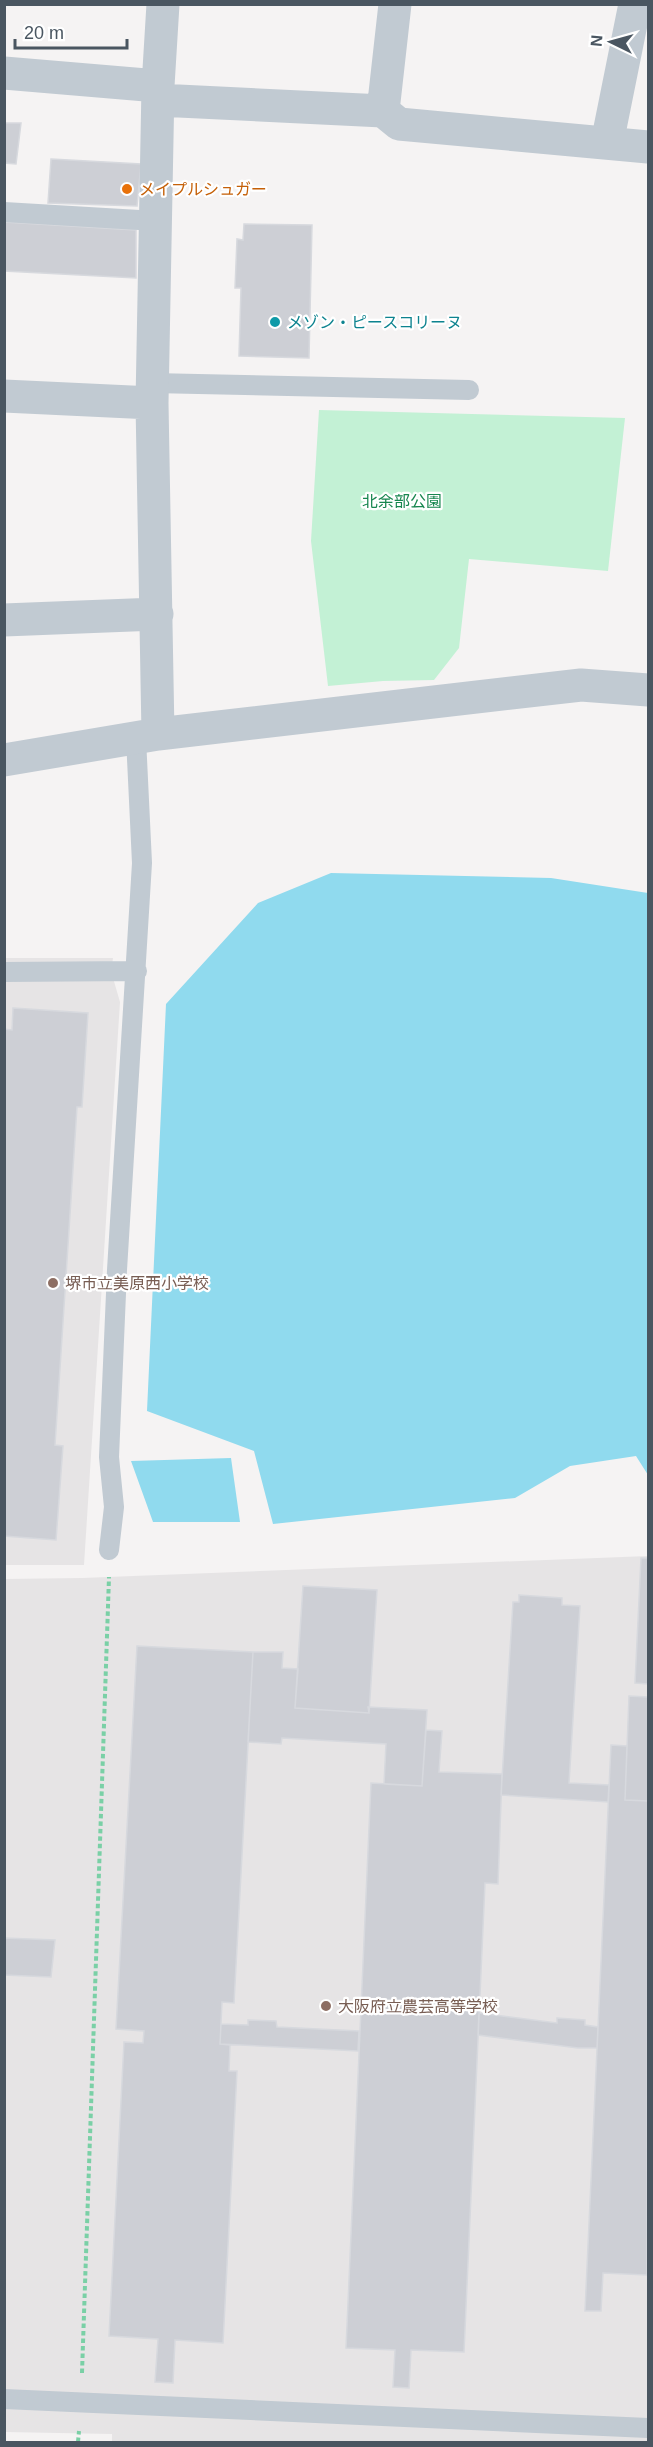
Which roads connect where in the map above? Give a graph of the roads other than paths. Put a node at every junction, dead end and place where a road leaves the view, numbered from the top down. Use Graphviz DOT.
graph roads {
  1 [pos="164,4"];
  2 [pos="394,4"];
  3 [pos="634,4"];
  4 [pos="4,73"];
  5 [pos="158,93"];
  6 [pos="383,111"];
  7 [pos="607,143"];
  8 [pos="648,147"];
  9 [pos="4,212"];
  10 [pos="156,221"];
  11 [pos="469,390"];
  12 [pos="152,393"];
  13 [pos="4,396"];
  14 [pos="157,614"];
  15 [pos="4,620"];
  16 [pos="648,690"];
  17 [pos="147,736"];
  18 [pos="4,760"];
  19 [pos="137,971"];
  20 [pos="4,972"];
  21 [pos="109,1550"];
  22 [pos="4,2399"];
  23 [pos="648,2428"];
  1 -- 5 [label="street"];
  2 -- 6 [label="street"];
  3 -- 7 [label="street"];
  4 -- 5 [label="street"];
  5 -- 6 [label="street"];
  5 -- 10 [label="street"];
  6 -- 7 [label="street"];
  7 -- 8 [label="street"];
  9 -- 10 [label="lane"];
  10 -- 12 [label="street"];
  11 -- 12 [label="lane"];
  12 -- 13 [label="street"];
  12 -- 14 [label="street"];
  14 -- 15 [label="street"];
  14 -- 17 [label="street"];
  16 -- 17 [label="street"];
  17 -- 18 [label="street"];
  17 -- 19 [label="lane"];
  19 -- 20 [label="lane"];
  19 -- 21 [label="lane"];
  22 -- 23 [label="lane"];
}
